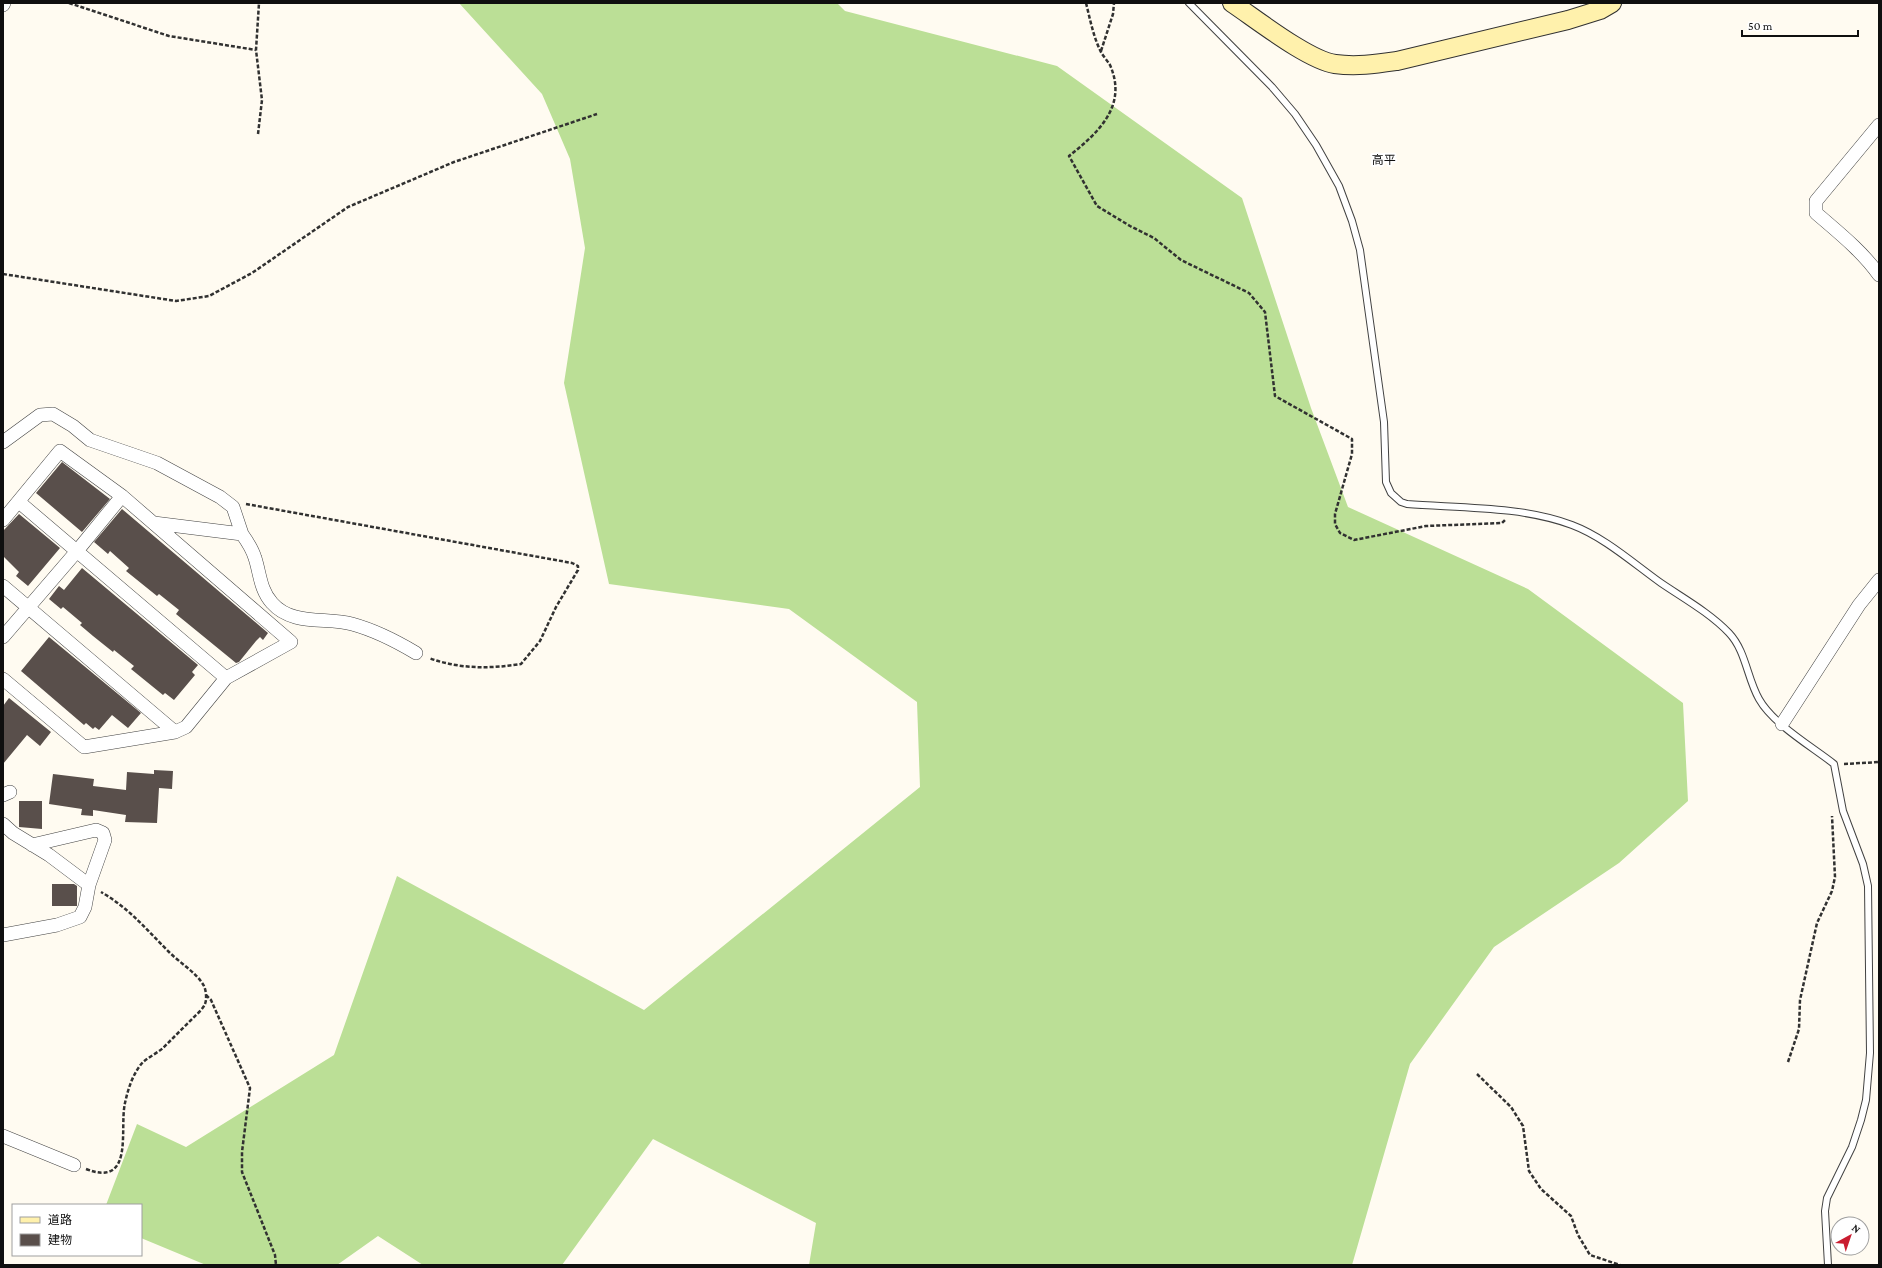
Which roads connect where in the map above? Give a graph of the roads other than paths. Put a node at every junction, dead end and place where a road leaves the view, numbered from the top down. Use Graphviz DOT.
graph roads {
  1 [pos="1189,3"];
  2 [pos="1232,3"];
  3 [pos="1612,3"];
  4 [pos="1879,125"];
  5 [pos="1879,276"];
  6 [pos="3,442"];
  7 [pos="122,496"];
  8 [pos="19,502"];
  9 [pos="3,520"];
  10 [pos="154,523"];
  11 [pos="242,534"];
  12 [pos="77,551"];
  13 [pos="1879,580"];
  14 [pos="3,586"];
  15 [pos="29,608"];
  16 [pos="3,637"];
  17 [pos="416,653"];
  18 [pos="226,678"];
  19 [pos="3,679"];
  20 [pos="1782,724"];
  21 [pos="175,732"];
  22 [pos="3,824"];
  23 [pos="32,845"];
  24 [pos="88,885"];
  25 [pos="3,935"];
  26 [pos="3,1136"];
  27 [pos="74,1165"];
  28 [pos="1828,1265"];
  1 -- 20 [label="lane"];
  2 -- 3 [label="street"];
  4 -- 5 [label="street"];
  6 -- 11 [label="street"];
  7 -- 8 [label="street"];
  7 -- 10 [label="street"];
  7 -- 12 [label="street"];
  8 -- 9 [label="street"];
  8 -- 12 [label="street"];
  10 -- 11 [label="street"];
  10 -- 18 [label="street"];
  11 -- 17 [label="street"];
  12 -- 15 [label="street"];
  12 -- 18 [label="street"];
  13 -- 20 [label="street"];
  14 -- 15 [label="street"];
  15 -- 16 [label="street"];
  15 -- 21 [label="street"];
  18 -- 21 [label="street"];
  19 -- 21 [label="street"];
  20 -- 28 [label="lane"];
  22 -- 23 [label="street"];
  23 -- 24 [label="street"];
  23 -- 24 [label="street"];
  24 -- 25 [label="street"];
  26 -- 27 [label="street"];
}
